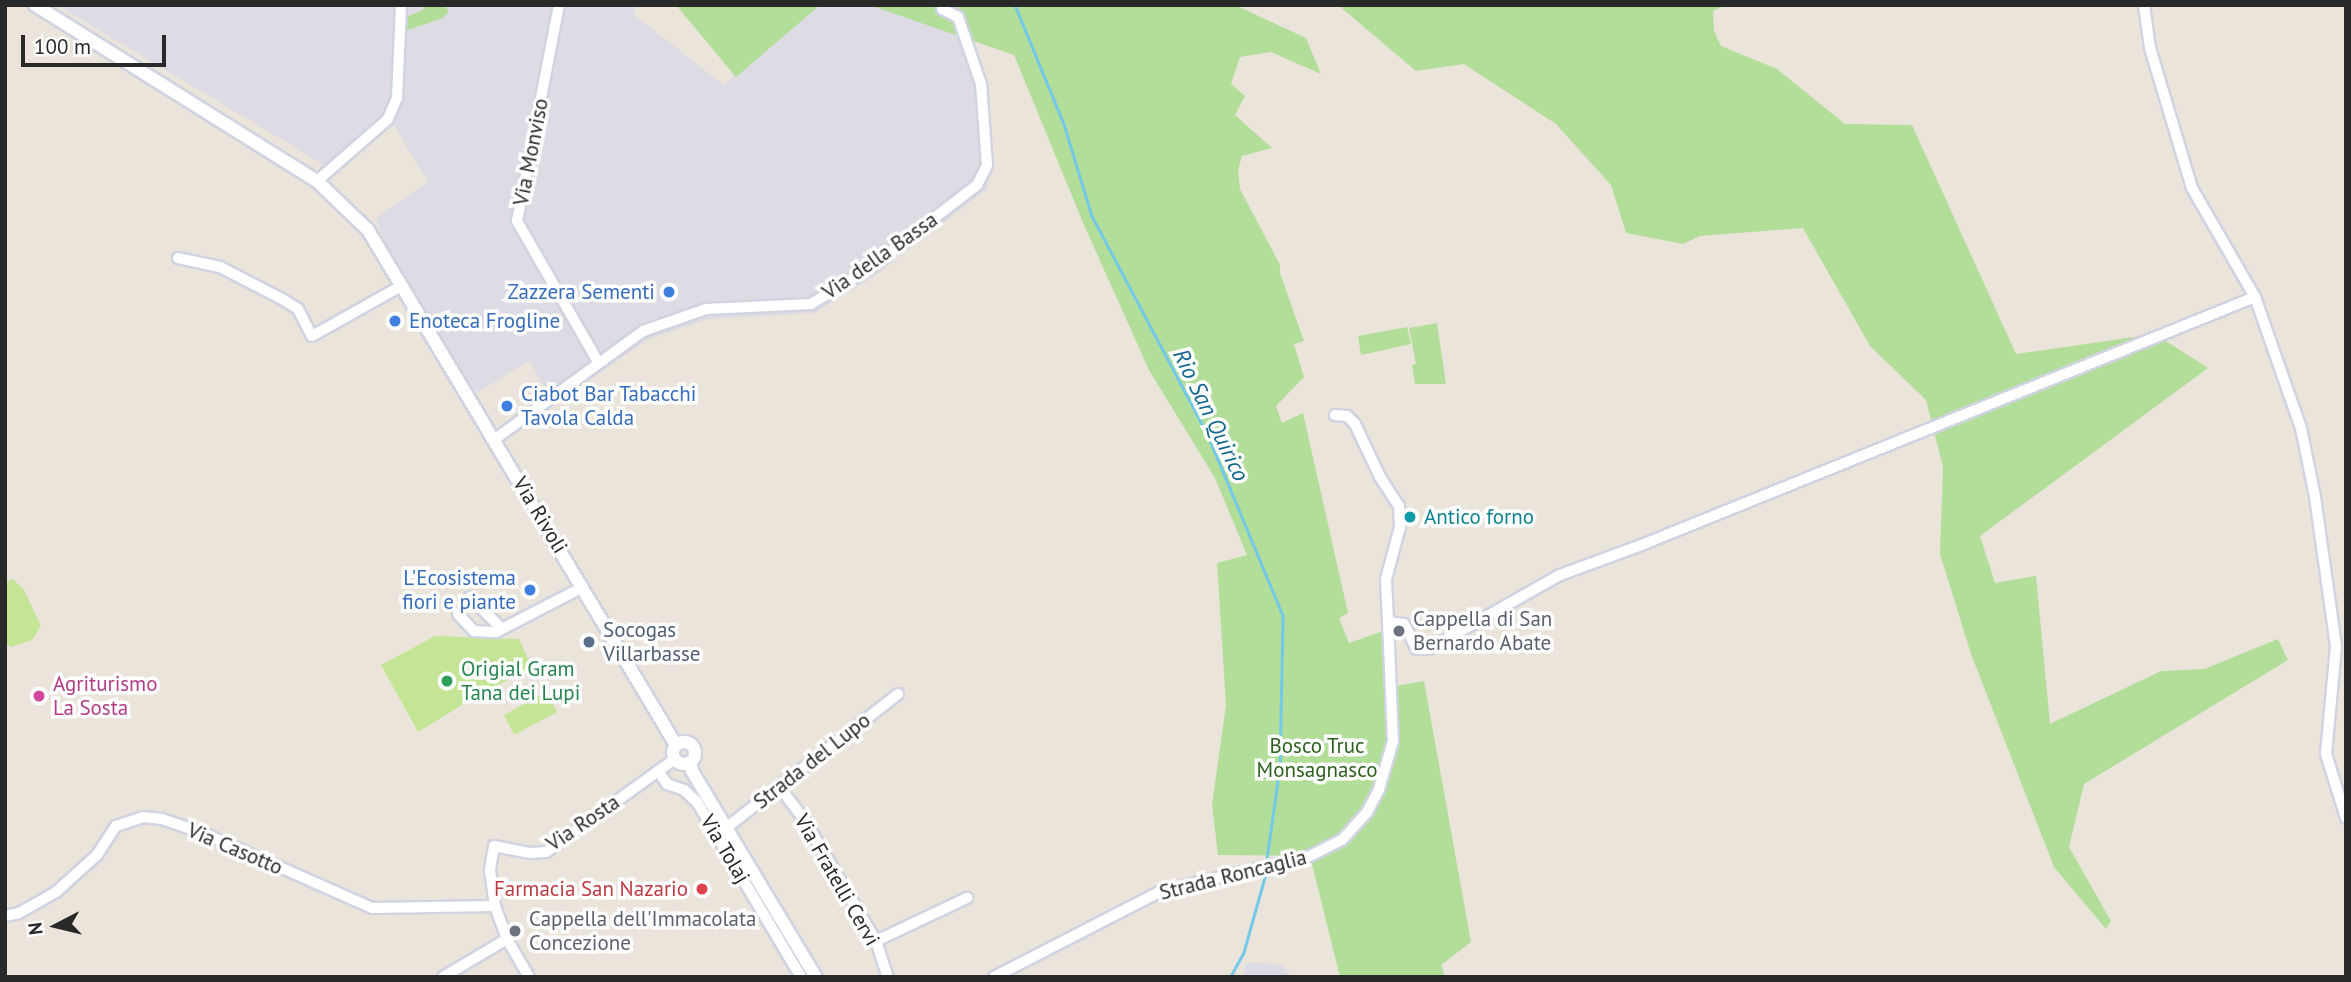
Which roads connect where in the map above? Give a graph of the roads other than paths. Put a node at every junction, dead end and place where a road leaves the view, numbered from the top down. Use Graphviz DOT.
graph roads {
  1 [pos="35,5"];
  2 [pos="401,5"];
  3 [pos="559,5"];
  4 [pos="2144,5"];
  5 [pos="942,9"];
  6 [pos="317,181"];
  7 [pos="178,258"];
  8 [pos="401,286"];
  9 [pos="2255,298"];
  10 [pos="598,362"];
  11 [pos="1335,415"];
  12 [pos="495,439"];
  13 [pos="583,587"];
  14 [pos="470,597"];
  15 [pos="458,614"];
  16 [pos="1388,622"];
  17 [pos="502,629"];
  18 [pos="898,694"];
  19 [pos="676,745"];
  20 [pos="675,759"];
  21 [pos="690,762"];
  22 [pos="658,771"];
  23 [pos="779,786"];
  24 [pos="2346,818"];
  25 [pos="726,828"];
  26 [pos="967,898"];
  27 [pos="495,906"];
  28 [pos="5,916"];
  29 [pos="507,939"];
  30 [pos="876,941"];
  31 [pos="443,977"];
  32 [pos="529,977"];
  33 [pos="801,977"];
  34 [pos="816,977"];
  35 [pos="888,977"];
  36 [pos="994,977"];
  1 -- 6 [label="street, Via Rivoli"];
  2 -- 6 [label="street"];
  3 -- 10 [label="street, Via Monviso"];
  4 -- 9 [label="street"];
  5 -- 10 [label="street, Via della Bassa"];
  6 -- 8 [label="street, Via Rivoli"];
  7 -- 8 [label="street"];
  8 -- 12 [label="street, Via Rivoli"];
  9 -- 16 [label="street"];
  9 -- 24 [label="street"];
  10 -- 12 [label="street, Via della Bassa"];
  11 -- 16 [label="street, Strada Roncaglia"];
  12 -- 13 [label="street, Via Rivoli"];
  13 -- 17 [label="street"];
  13 -- 19 [label="street, Via Rivoli"];
  14 -- 17 [label="street"];
  15 -- 17 [label="street"];
  16 -- 36 [label="street, Strada Roncaglia"];
  18 -- 23 [label="street, Strada del Lupo"];
  19 -- 20 [label="street"];
  19 -- 21 [label="street, Via Rivoli"];
  20 -- 21 [label="street"];
  20 -- 22 [label="street, Via Rosta"];
  21 -- 25 [label="street, Via Rivoli"];
  22 -- 27 [label="street, Via Rosta"];
  22 -- 33 [label="street, Via Tolaj"];
  23 -- 25 [label="street, Strada del Lupo"];
  23 -- 30 [label="street, Via Fratelli Cervi"];
  25 -- 34 [label="street, Via Rivoli"];
  26 -- 30 [label="street"];
  27 -- 28 [label="street, Via Casotto"];
  27 -- 29 [label="street, Via Rosta"];
  29 -- 31 [label="street"];
  29 -- 32 [label="street, Via Rosta"];
  30 -- 35 [label="street, Via Fratelli Cervi"];
}
